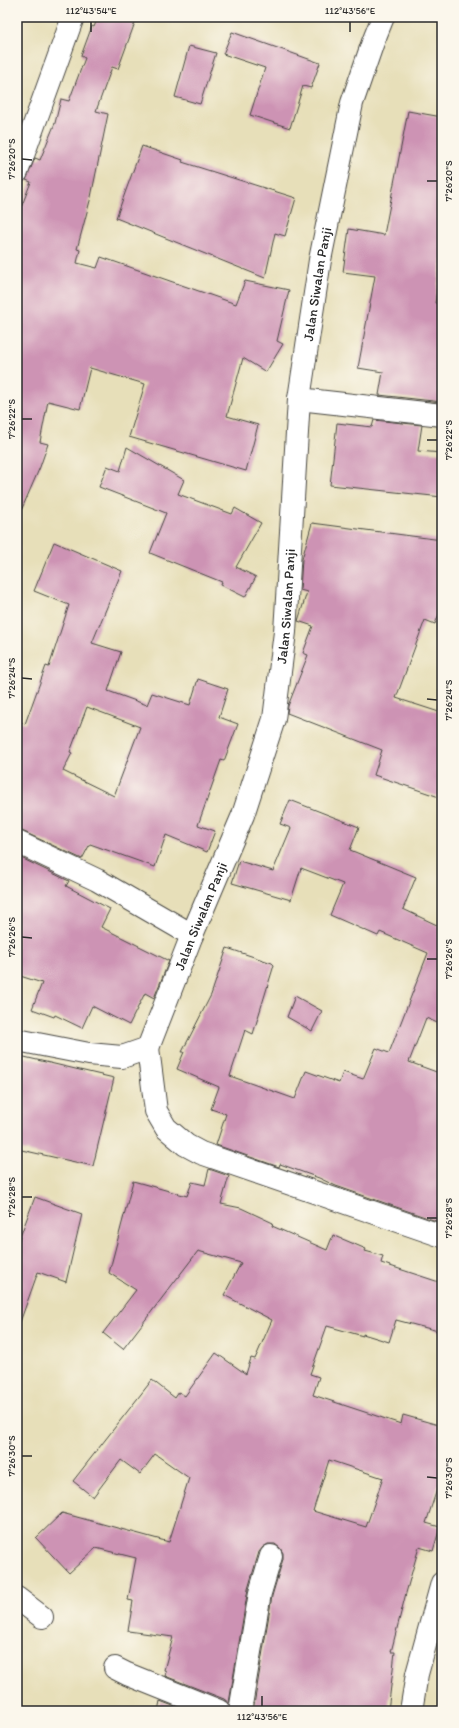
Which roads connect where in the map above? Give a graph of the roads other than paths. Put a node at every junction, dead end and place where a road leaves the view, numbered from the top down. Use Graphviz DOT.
graph roads {
  1 [pos="73,17"];
  2 [pos="383,17"];
  3 [pos="17,172"];
  4 [pos="299,398"];
  5 [pos="442,415"];
  6 [pos="17,842"];
  7 [pos="192,935"];
  8 [pos="17,1040"];
  9 [pos="148,1048"];
  10 [pos="442,1236"];
  11 [pos="271,1556"];
  12 [pos="442,1583"];
  13 [pos="17,1598"];
  14 [pos="42,1617"];
  15 [pos="115,1668"];
  16 [pos="219,1711"];
  17 [pos="240,1711"];
  18 [pos="411,1711"];
  1 -- 3 [label="street"];
  2 -- 4 [label="street, Jalan Siwalan Panji"];
  4 -- 5 [label="street"];
  4 -- 7 [label="street, Jalan Siwalan Panji"];
  6 -- 7 [label="street"];
  7 -- 9 [label="street, Jalan Siwalan Panji"];
  8 -- 9 [label="street"];
  9 -- 10 [label="street"];
  11 -- 17 [label="street"];
  12 -- 18 [label="street"];
  13 -- 14 [label="street"];
  15 -- 16 [label="street"];
}
